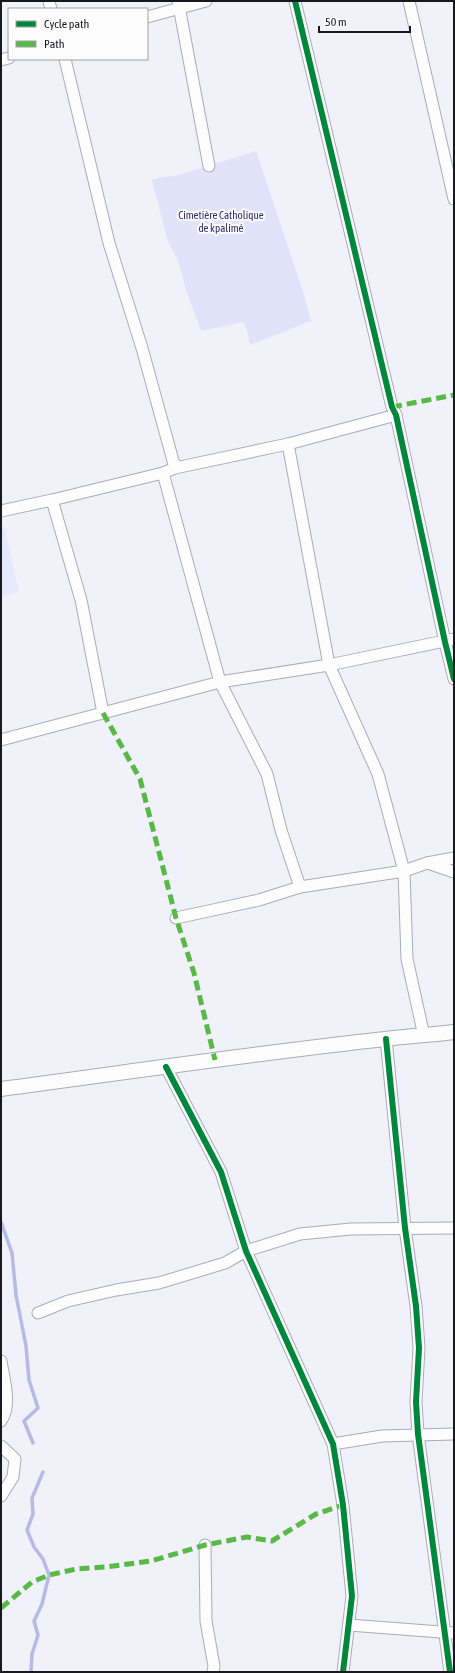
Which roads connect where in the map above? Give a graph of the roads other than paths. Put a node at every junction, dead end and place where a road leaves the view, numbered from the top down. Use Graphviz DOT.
graph roads {
  1 [pos="206,1"];
  2 [pos="295,1"];
  3 [pos="409,1"];
  4 [pos="179,4"];
  5 [pos="148,17"];
  6 [pos="64,60"];
  7 [pos="209,166"];
  8 [pos="453,186"];
  9 [pos="454,200"];
  10 [pos="396,415"];
  11 [pos="288,444"];
  12 [pos="175,468"];
  13 [pos="163,473"];
  14 [pos="52,500"];
  15 [pos="1,511"];
  16 [pos="449,641"];
  17 [pos="329,665"];
  18 [pos="454,679"];
  19 [pos="220,682"];
  20 [pos="104,713"];
  21 [pos="1,740"];
  22 [pos="454,858"];
  23 [pos="427,863"];
  24 [pos="404,871"];
  25 [pos="454,872"];
  26 [pos="300,887"];
  27 [pos="176,918"];
  28 [pos="454,1032"];
  29 [pos="424,1036"];
  30 [pos="386,1039"];
  31 [pos="166,1067"];
  32 [pos="1,1089"];
  33 [pos="405,1228"];
  34 [pos="454,1228"];
  35 [pos="246,1250"];
  36 [pos="38,1314"];
  37 [pos="1,1361"];
  38 [pos="1,1421"];
  39 [pos="418,1434"];
  40 [pos="454,1434"];
  41 [pos="333,1444"];
  42 [pos="1,1446"];
  43 [pos="1,1496"];
  44 [pos="205,1545"];
  45 [pos="349,1626"];
  46 [pos="450,1633"];
  47 [pos="213,1672"];
  48 [pos="343,1672"];
  49 [pos="450,1672"];
  1 -- 4 [label="street"];
  2 -- 10 [label="street"];
  3 -- 8 [label="street"];
  4 -- 5 [label="street"];
  4 -- 7 [label="street"];
  6 -- 12 [label="street"];
  8 -- 9 [label="street"];
  10 -- 11 [label="street"];
  10 -- 16 [label="street"];
  11 -- 12 [label="street"];
  11 -- 17 [label="street"];
  12 -- 13 [label="street"];
  13 -- 14 [label="street"];
  13 -- 19 [label="street"];
  14 -- 15 [label="street"];
  14 -- 20 [label="street"];
  16 -- 17 [label="street"];
  16 -- 18 [label="street"];
  17 -- 19 [label="street"];
  17 -- 24 [label="street"];
  19 -- 20 [label="street"];
  19 -- 26 [label="street"];
  20 -- 21 [label="street"];
  22 -- 23 [label="street"];
  23 -- 24 [label="street"];
  23 -- 25 [label="street"];
  24 -- 26 [label="street"];
  24 -- 29 [label="street"];
  26 -- 27 [label="street"];
  28 -- 29 [label="street"];
  29 -- 30 [label="street"];
  30 -- 31 [label="street"];
  30 -- 33 [label="street"];
  31 -- 32 [label="street"];
  31 -- 35 [label="street"];
  33 -- 34 [label="street"];
  33 -- 35 [label="street"];
  33 -- 39 [label="street"];
  35 -- 36 [label="street"];
  35 -- 41 [label="street"];
  37 -- 38 [label="street"];
  39 -- 40 [label="street"];
  39 -- 41 [label="street"];
  39 -- 46 [label="street"];
  41 -- 45 [label="street"];
  42 -- 43 [label="street"];
  44 -- 47 [label="street"];
  45 -- 46 [label="street"];
  45 -- 48 [label="street"];
  46 -- 49 [label="street"];
}
